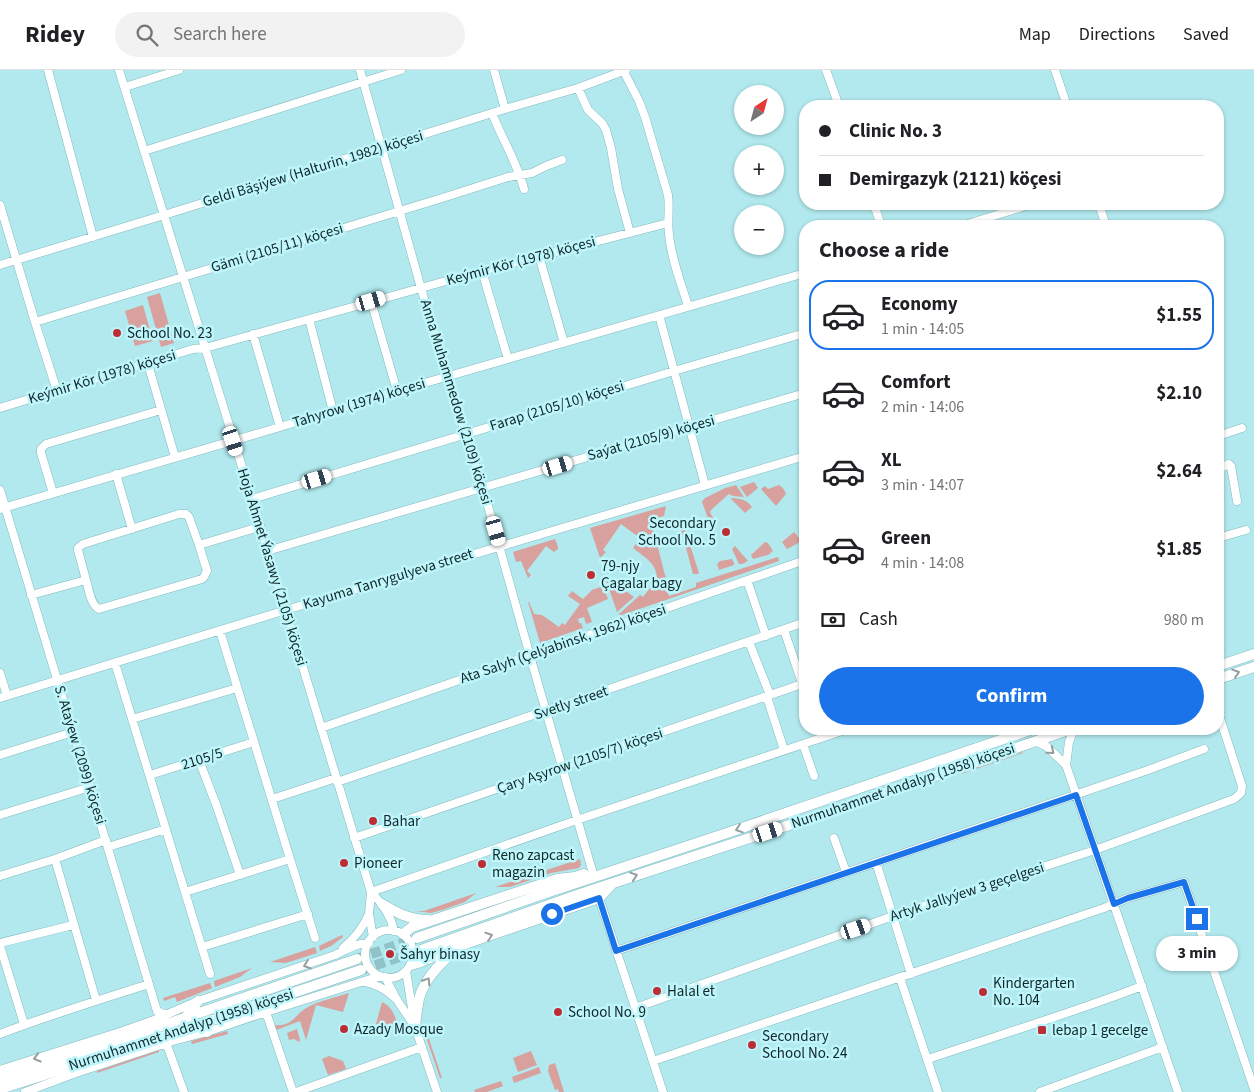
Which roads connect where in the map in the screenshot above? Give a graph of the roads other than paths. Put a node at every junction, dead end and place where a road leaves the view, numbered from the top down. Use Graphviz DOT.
graph roads {
  1 [pos="48,70"];
  2 [pos="119,70"];
  3 [pos="180,70"];
  4 [pos="360,70"];
  5 [pos="401,70"];
  6 [pos="494,70"];
  7 [pos="624,70"];
  8 [pos="826,70"];
  9 [pos="1055,70"];
  10 [pos="364,82"];
  11 [pos="125,87"];
  12 [pos="578,88"];
  13 [pos="837,100"];
  14 [pos="1065,100"];
  15 [pos="505,109"];
  16 [pos="492,113"];
  17 [pos="382,147"];
  18 [pos="144,151"];
  19 [pos="562,160"];
  20 [pos="520,175"];
  21 [pos="524,189"];
  22 [pos="0,205"];
  23 [pos="1013,210"];
  24 [pos="399,211"];
  25 [pos="164,216"];
  26 [pos="980,220"];
  27 [pos="668,223"];
  28 [pos="630,232"];
  29 [pos="93,237"];
  30 [pos="539,256"];
  31 [pos="17,260"];
  32 [pos="0,265"];
  33 [pos="482,271"];
  34 [pos="799,275"];
  35 [pos="184,277"];
  36 [pos="421,288"];
  37 [pos="371,301"];
  38 [pos="688,306"];
  39 [pos="659,315"];
  40 [pos="309,319"];
  41 [pos="35,322"];
  42 [pos="253,334"];
  43 [pos="799,335"];
  44 [pos="564,343"];
  45 [pos="205,348"];
  46 [pos="508,359"];
  47 [pos="148,364"];
  48 [pos="674,371"];
  49 [pos="447,377"];
  50 [pos="57,391"];
  51 [pos="396,391"];
  52 [pos="799,395"];
  53 [pos="0,408"];
  54 [pos="161,410"];
  55 [pos="334,411"];
  56 [pos="280,427"];
  57 [pos="688,427"];
  58 [pos="1242,428"];
  59 [pos="466,434"];
  60 [pos="1224,434"];
  61 [pos="233,441"];
  62 [pos="175,457"];
  63 [pos="799,458"];
  64 [pos="1224,466"];
  65 [pos="116,474"];
  66 [pos="705,485"];
  67 [pos="483,488"];
  68 [pos="0,490"];
  69 [pos="53,493"];
  70 [pos="252,499"];
  71 [pos="1236,501"];
  72 [pos="3,508"];
  73 [pos="259,527"];
  74 [pos="132,529"];
  75 [pos="1246,530"];
  76 [pos="1224,536"];
  77 [pos="199,545"];
  78 [pos="500,546"];
  79 [pos="267,551"];
  80 [pos="799,562"];
  81 [pos="86,580"];
  82 [pos="747,580"];
  83 [pos="31,595"];
  84 [pos="284,610"];
  85 [pos="799,624"];
  86 [pos="784,630"];
  87 [pos="220,631"];
  88 [pos="766,636"];
  89 [pos="749,642"];
  90 [pos="1254,654"];
  91 [pos="530,656"];
  92 [pos="115,663"];
  93 [pos="1224,664"];
  94 [pos="1254,667"];
  95 [pos="799,672"];
  96 [pos="0,673"];
  97 [pos="1224,677"];
  98 [pos="58,680"];
  99 [pos="799,687"];
  100 [pos="237,688"];
  101 [pos="768,696"];
  102 [pos="4,697"];
  103 [pos="546,711"];
  104 [pos="132,719"];
  105 [pos="321,728"];
  106 [pos="1224,730"];
  107 [pos="73,732"];
  108 [pos="819,735"];
  109 [pos="829,735"];
  110 [pos="1014,735"];
  111 [pos="1054,735"];
  112 [pos="1071,735"];
  113 [pos="820,738"];
  114 [pos="1035,741"];
  115 [pos="254,742"];
  116 [pos="803,744"];
  117 [pos="1204,748"];
  118 [pos="784,750"];
  119 [pos="0,755"];
  120 [pos="199,760"];
  121 [pos="1066,765"];
  122 [pos="562,766"];
  123 [pos="150,776"];
  124 [pos="814,776"];
  125 [pos="337,780"];
  126 [pos="90,787"];
  127 [pos="1076,795"];
  128 [pos="272,799"];
  129 [pos="0,815"];
  130 [pos="577,820"];
  131 [pos="166,829"];
  132 [pos="354,838"];
  133 [pos="834,838"];
  134 [pos="107,844"];
  135 [pos="1095,850"];
  136 [pos="55,859"];
  137 [pos="290,859"];
  138 [pos="876,862"];
  139 [pos="846,872"];
  140 [pos="593,874"];
  141 [pos="240,875"];
  142 [pos="0,876"];
  143 [pos="612,883"];
  144 [pos="185,892"];
  145 [pos="371,892"];
  146 [pos="580,894"];
  147 [pos="599,898"];
  148 [pos="555,903"];
  149 [pos="382,904"];
  150 [pos="1114,904"];
  151 [pos="570,908"];
  152 [pos="308,914"];
  153 [pos="370,914"];
  154 [pos="892,916"];
  155 [pos="434,920"];
  156 [pos="73,925"];
  157 [pos="399,932"];
  158 [pos="315,938"];
  159 [pos="417,938"];
  160 [pos="371,940"];
  161 [pos="0,944"];
  162 [pos="459,946"];
  163 [pos="202,947"];
  164 [pos="421,950"];
  165 [pos="616,951"];
  166 [pos="335,955"];
  167 [pos="357,959"];
  168 [pos="409,968"];
  169 [pos="361,970"];
  170 [pos="210,974"];
  171 [pos="911,974"];
  172 [pos="382,977"];
  173 [pos="900,978"];
  174 [pos="363,981"];
  175 [pos="149,984"];
  176 [pos="1142,986"];
  177 [pos="96,1000"];
  178 [pos="397,1000"];
  179 [pos="198,1001"];
  180 [pos="635,1008"];
  181 [pos="157,1011"];
  182 [pos="266,1012"];
  183 [pos="167,1015"];
  184 [pos="183,1018"];
  185 [pos="154,1020"];
  186 [pos="24,1024"];
  187 [pos="415,1027"];
  188 [pos="187,1029"];
  189 [pos="207,1032"];
  190 [pos="0,1034"];
  191 [pos="175,1040"];
  192 [pos="88,1042"];
  193 [pos="102,1045"];
  194 [pos="165,1046"];
  195 [pos="422,1047"];
  196 [pos="1163,1047"];
  197 [pos="69,1049"];
  198 [pos="106,1056"];
  199 [pos="928,1059"];
  200 [pos="52,1061"];
  201 [pos="652,1061"];
  202 [pos="95,1066"];
  203 [pos="0,1070"];
  204 [pos="58,1071"];
  205 [pos="76,1073"];
  206 [pos="0,1079"];
  207 [pos="0,1089"];
  208 [pos="1254,1089"];
  209 [pos="435,1091"];
  210 [pos="25,1092"];
  211 [pos="184,1092"];
  212 [pos="295,1092"];
  213 [pos="663,1092"];
  214 [pos="938,1092"];
  215 [pos="1040,1092"];
  216 [pos="1178,1092"];
  1 -- 29 [label="street"];
  2 -- 11 [label="street, Hoja Ahmet Ýasawy (2105) köçesi"];
  3 -- 11 [label="street"];
  4 -- 10 [label="street, Anna Muhammedow (2109) köçesi"];
  5 -- 10 [label="street"];
  6 -- 15 [label="street"];
  7 -- 12 [label="street, Geldi Bäşiýew (Halturin, 1982) köçesi"];
  7 -- 27 [label="street"];
  8 -- 13 [label="street"];
  9 -- 14 [label="street"];
  10 -- 17 [label="street, Anna Muhammedow (2109) köçesi"];
  10 -- 18 [label="street"];
  11 -- 18 [label="street, Hoja Ahmet Ýasawy (2105) köçesi"];
  12 -- 15 [label="street, Geldi Bäşiýew (Halturin, 1982) köçesi"];
  12 -- 28 [label="street"];
  15 -- 16 [label="street, Geldi Bäşiýew (Halturin, 1982) köçesi"];
  16 -- 17 [label="street, Geldi Bäşiýew (Halturin, 1982) köçesi"];
  16 -- 20 [label="street"];
  17 -- 24 [label="street, Anna Muhammedow (2109) köçesi"];
  17 -- 25 [label="street, Geldi Bäşiýew (Halturin, 1982) köçesi"];
  18 -- 25 [label="street, Hoja Ahmet Ýasawy (2105) köçesi"];
  19 -- 20 [label="street, Gämi (2105/11) köçesi"];
  20 -- 21 [label="street"];
  20 -- 24 [label="street, Gämi (2105/11) köçesi"];
  22 -- 31 [label="street"];
  23 -- 26 [label="street"];
  24 -- 35 [label="street, Gämi (2105/11) köçesi"];
  24 -- 36 [label="street, Anna Muhammedow (2109) köçesi"];
  25 -- 29 [label="street, Geldi Bäşiýew (Halturin, 1982) köçesi"];
  25 -- 35 [label="street, Hoja Ahmet Ýasawy (2105) köçesi"];
  27 -- 28 [label="street, Keýmir Kör (1978) köçesi"];
  27 -- 38 [label="street"];
  28 -- 30 [label="street, Keýmir Kör (1978) köçesi"];
  29 -- 31 [label="street, Geldi Bäşiýew (Halturin, 1982) köçesi"];
  30 -- 33 [label="street, Keýmir Kör (1978) köçesi"];
  30 -- 44 [label="street"];
  31 -- 32 [label="street, Geldi Bäşiýew (Halturin, 1982) köçesi"];
  31 -- 41 [label="street"];
  33 -- 36 [label="street, Keýmir Kör (1978) köçesi"];
  33 -- 46 [label="street"];
  34 -- 38 [label="street, Tahyrow (1974) köçesi"];
  35 -- 41 [label="street, Gämi (2105/11) köçesi"];
  35 -- 45 [label="street, Hoja Ahmet Ýasawy (2105) köçesi"];
  36 -- 37 [label="street, Keýmir Kör (1978) köçesi"];
  36 -- 49 [label="street, Anna Muhammedow (2109) köçesi"];
  37 -- 40 [label="street, Keýmir Kör (1978) köçesi"];
  37 -- 51 [label="street"];
  38 -- 39 [label="street, Tahyrow (1974) köçesi"];
  39 -- 44 [label="street, Tahyrow (1974) köçesi"];
  39 -- 48 [label="street"];
  40 -- 42 [label="street, Keýmir Kör (1978) köçesi"];
  40 -- 55 [label="street"];
  41 -- 50 [label="street"];
  42 -- 45 [label="street, Keýmir Kör (1978) köçesi"];
  42 -- 56 [label="street"];
  43 -- 48 [label="street, Farap (2105/10) köçesi"];
  44 -- 46 [label="street, Tahyrow (1974) köçesi"];
  45 -- 47 [label="street, Keýmir Kör (1978) köçesi"];
  45 -- 61 [label="street, Hoja Ahmet Ýasawy (2105) köçesi"];
  46 -- 49 [label="street, Tahyrow (1974) köçesi"];
  47 -- 50 [label="street, Keýmir Kör (1978) köçesi"];
  47 -- 54 [label="street"];
  48 -- 57 [label="street"];
  48 -- 59 [label="street, Farap (2105/10) köçesi"];
  49 -- 51 [label="street, Tahyrow (1974) köçesi"];
  49 -- 59 [label="street, Anna Muhammedow (2109) köçesi"];
  50 -- 53 [label="street, Keýmir Kör (1978) köçesi"];
  51 -- 55 [label="street, Tahyrow (1974) köçesi"];
  52 -- 57 [label="street, Saýat (2105/9) köçesi"];
  54 -- 62 [label="street"];
  54 -- 69 [label="street"];
  55 -- 56 [label="street, Tahyrow (1974) köçesi"];
  56 -- 61 [label="street, Tahyrow (1974) köçesi"];
  57 -- 66 [label="street"];
  57 -- 67 [label="street, Saýat (2105/9) köçesi"];
  58 -- 60 [label="street"];
  59 -- 67 [label="street, Anna Muhammedow (2109) köçesi"];
  59 -- 70 [label="street, Farap (2105/10) köçesi"];
  61 -- 62 [label="street, Tahyrow (1974) köçesi"];
  61 -- 70 [label="street, Hoja Ahmet Ýasawy (2105) köçesi"];
  62 -- 65 [label="street, Tahyrow (1974) köçesi"];
  63 -- 66 [label="street, Kayuma Tanrygulyeva street"];
  64 -- 71 [label="street"];
  65 -- 69 [label="street, Tahyrow (1974) köçesi"];
  65 -- 74 [label="street"];
  66 -- 78 [label="street, Kayuma Tanrygulyeva street"];
  67 -- 78 [label="street, Anna Muhammedow (2109) köçesi"];
  67 -- 79 [label="street, Saýat (2105/9) köçesi"];
  68 -- 72 [label="street, S. Ataýew (2099) köçesi"];
  69 -- 72 [label="street, Tahyrow (1974) köçesi"];
  70 -- 73 [label="street, Hoja Ahmet Ýasawy (2105) köçesi"];
  72 -- 83 [label="street, S. Ataýew (2099) köçesi"];
  73 -- 77 [label="street"];
  73 -- 79 [label="street, Hoja Ahmet Ýasawy (2105) köçesi"];
  74 -- 77 [label="street"];
  74 -- 81 [label="street"];
  75 -- 76 [label="street"];
  77 -- 81 [label="street"];
  78 -- 84 [label="street, Kayuma Tanrygulyeva street"];
  78 -- 91 [label="street, Anna Muhammedow (2109) köçesi"];
  79 -- 84 [label="street, Hoja Ahmet Ýasawy (2105) köçesi"];
  80 -- 82 [label="street, Ata Salyh (Çelýabinsk, 1962) köçesi"];
  81 -- 83 [label="street"];
  82 -- 88 [label="street"];
  82 -- 91 [label="street, Ata Salyh (Çelýabinsk, 1962) köçesi"];
  83 -- 98 [label="street, S. Ataýew (2099) köçesi"];
  84 -- 87 [label="street, Kayuma Tanrygulyeva street"];
  84 -- 105 [label="street, Hoja Ahmet Ýasawy (2105) köçesi"];
  85 -- 86 [label="street, Svetly street"];
  86 -- 88 [label="street, Svetly street"];
  86 -- 95 [label="street"];
  87 -- 92 [label="street, Kayuma Tanrygulyeva street"];
  87 -- 100 [label="street"];
  88 -- 89 [label="street, Svetly street"];
  89 -- 101 [label="street"];
  89 -- 103 [label="street, Svetly street"];
  90 -- 93 [label="main road"];
  91 -- 103 [label="street, Anna Muhammedow (2109) köçesi"];
  91 -- 105 [label="street, Ata Salyh (Çelýabinsk, 1962) köçesi"];
  92 -- 98 [label="street, Kayuma Tanrygulyeva street"];
  92 -- 104 [label="street"];
  97 -- 94 [label="main road, one-way"];
  96 -- 102 [label="street"];
  98 -- 102 [label="street, Kayuma Tanrygulyeva street"];
  98 -- 107 [label="street, S. Ataýew (2099) köçesi"];
  99 -- 101 [label="street, Çary Aşyrow (2105/7) köçesi"];
  100 -- 104 [label="street"];
  100 -- 115 [label="street"];
  101 -- 118 [label="street"];
  101 -- 122 [label="street, Çary Aşyrow (2105/7) köçesi"];
  103 -- 122 [label="street, Anna Muhammedow (2109) köçesi"];
  103 -- 125 [label="street, Svetly street"];
  104 -- 123 [label="street"];
  105 -- 125 [label="street, Hoja Ahmet Ýasawy (2105) köçesi"];
  106 -- 135 [label="street, Artyk Jallyýew 3 geçelgesi"];
  107 -- 119 [label="street"];
  107 -- 126 [label="street, S. Ataýew (2099) köçesi"];
  108 -- 113 [label="street"];
  109 -- 113 [label="street"];
  110 -- 140 [label="main road, Nurmuhammet Andalyp (1958) köçesi, one-way"];
  111 -- 114 [label="main road, Nurmuhammet Andalyp (1958) köçesi"];
  112 -- 121 [label="street, Nurmuhammet Andalyp (1958) köçesi"];
  113 -- 116 [label="street"];
  114 -- 121 [label="street, one-way"];
  143 -- 114 [label="main road, Nurmuhammet Andalyp (1958) köçesi, one-way"];
  115 -- 120 [label="street, 2105/5"];
  115 -- 128 [label="street"];
  116 -- 118 [label="street"];
  116 -- 124 [label="street"];
  117 -- 127 [label="street"];
  118 -- 130 [label="street"];
  120 -- 123 [label="street, 2105/5"];
  120 -- 141 [label="street"];
  121 -- 127 [label="street"];
  122 -- 130 [label="street, Anna Muhammedow (2109) köçesi"];
  122 -- 132 [label="street, Çary Aşyrow (2105/7) köçesi"];
  123 -- 131 [label="street"];
  125 -- 128 [label="street, Svetly street"];
  125 -- 132 [label="street, Hoja Ahmet Ýasawy (2105) köçesi"];
  126 -- 129 [label="street"];
  126 -- 134 [label="street, S. Ataýew (2099) köçesi"];
  127 -- 135 [label="street"];
  127 -- 138 [label="street"];
  128 -- 137 [label="street"];
  130 -- 140 [label="street, Anna Muhammedow (2109) köçesi"];
  130 -- 145 [label="street"];
  131 -- 134 [label="street"];
  131 -- 144 [label="street"];
  132 -- 145 [label="street, Hoja Ahmet Ýasawy (2105) köçesi"];
  133 -- 139 [label="street"];
  134 -- 136 [label="street"];
  134 -- 175 [label="street, S. Ataýew (2099) köçesi"];
  135 -- 150 [label="street"];
  135 -- 154 [label="street, Artyk Jallyýew 3 geçelgesi"];
  136 -- 142 [label="street"];
  136 -- 156 [label="street"];
  137 -- 141 [label="street"];
  137 -- 152 [label="street"];
  138 -- 139 [label="street"];
  138 -- 154 [label="street"];
  139 -- 165 [label="street"];
  140 -- 155 [label="main road"];
  140 -- 159 [label="main road, Nurmuhammet Andalyp (1958) köçesi"];
  141 -- 144 [label="street"];
  143 -- 146 [label="main road, Nurmuhammet Andalyp (1958) köçesi"];
  143 -- 147 [label="main road"];
  144 -- 163 [label="street"];
  145 -- 149 [label="street, Hoja Ahmet Ýasawy (2105) köçesi"];
  145 -- 153 [label="street, Hoja Ahmet Ýasawy (2105) köçesi"];
  146 -- 148 [label="main road, Nurmuhammet Andalyp (1958) köçesi"];
  146 -- 151 [label="main road"];
  147 -- 151 [label="main road"];
  147 -- 165 [label="street"];
  148 -- 151 [label="main road"];
  148 -- 164 [label="main road, Nurmuhammet Andalyp (1958) köçesi"];
  149 -- 155 [label="main road"];
  149 -- 157 [label="street, Hoja Ahmet Ýasawy (2105) köçesi"];
  150 -- 171 [label="street"];
  150 -- 176 [label="street"];
  150 -- 208 [label="street"];
  162 -- 151 [label="main road, one-way"];
  152 -- 158 [label="street"];
  152 -- 163 [label="street"];
  153 -- 160 [label="street, Hoja Ahmet Ýasawy (2105) köçesi"];
  153 -- 166 [label="street"];
  154 -- 171 [label="street"];
  154 -- 180 [label="street, Artyk Jallyýew 3 geçelgesi"];
  155 -- 157 [label="main road"];
  156 -- 161 [label="street"];
  156 -- 177 [label="street"];
  157 -- 160 [label="street"];
  157 -- 168 [label="street"];
  160 -- 166 [label="street, Nurmuhammet Andalyp (1958) köçesi"];
  160 -- 172 [label="street"];
  161 -- 186 [label="street"];
  162 -- 168 [label="main road"];
  187 -- 162 [label="main road, one-way"];
  163 -- 170 [label="street"];
  165 -- 180 [label="street"];
  166 -- 179 [label="street, Nurmuhammet Andalyp (1958) köçesi, one-way"];
  167 -- 184 [label="main road, Nurmuhammet Andalyp (1958) köçesi"];
  168 -- 172 [label="street"];
  168 -- 187 [label="street"];
  169 -- 188 [label="main road, Nurmuhammet Andalyp (1958) köçesi"];
  171 -- 173 [label="street"];
  172 -- 174 [label="street"];
  172 -- 178 [label="street"];
  173 -- 199 [label="street"];
  173 -- 201 [label="street"];
  174 -- 178 [label="street"];
  174 -- 182 [label="street"];
  175 -- 177 [label="street"];
  175 -- 181 [label="street, S. Ataýew (2099) köçesi"];
  176 -- 196 [label="street"];
  176 -- 199 [label="street"];
  177 -- 186 [label="street"];
  178 -- 187 [label="street"];
  179 -- 183 [label="street, Nurmuhammet Andalyp (1958) köçesi"];
  179 -- 184 [label="main road"];
  180 -- 201 [label="street"];
  181 -- 183 [label="street"];
  181 -- 185 [label="street, Nurmuhammet Andalyp (1958) köçesi"];
  182 -- 189 [label="street"];
  182 -- 212 [label="street"];
  183 -- 184 [label="main road"];
  183 -- 185 [label="street, Nurmuhammet Andalyp (1958) köçesi"];
  184 -- 193 [label="main road, Nurmuhammet Andalyp (1958) köçesi"];
  185 -- 192 [label="street, Nurmuhammet Andalyp (1958) köçesi"];
  186 -- 190 [label="street"];
  187 -- 195 [label="street"];
  188 -- 189 [label="main road"];
  188 -- 191 [label="main road"];
  188 -- 198 [label="main road, Nurmuhammet Andalyp (1958) köçesi"];
  189 -- 191 [label="street"];
  191 -- 194 [label="street, Nurmuhammet Andalyp (1958) köçesi"];
  192 -- 193 [label="main road"];
  192 -- 197 [label="street, Nurmuhammet Andalyp (1958) köçesi"];
  193 -- 200 [label="main road, Nurmuhammet Andalyp (1958) köçesi"];
  194 -- 202 [label="street"];
  194 -- 211 [label="street"];
  195 -- 209 [label="street"];
  195 -- 212 [label="street"];
  196 -- 215 [label="street"];
  196 -- 216 [label="street"];
  197 -- 200 [label="main road"];
  197 -- 203 [label="street, Nurmuhammet Andalyp (1958) köçesi, one-way"];
  198 -- 202 [label="main road"];
  198 -- 204 [label="main road, Nurmuhammet Andalyp (1958) köçesi"];
  199 -- 214 [label="street"];
  200 -- 206 [label="main road, Nurmuhammet Andalyp (1958) köçesi"];
  201 -- 213 [label="street"];
  202 -- 205 [label="street"];
  204 -- 205 [label="main road"];
  204 -- 207 [label="main road, Nurmuhammet Andalyp (1958) köçesi"];
  205 -- 210 [label="street"];
}
